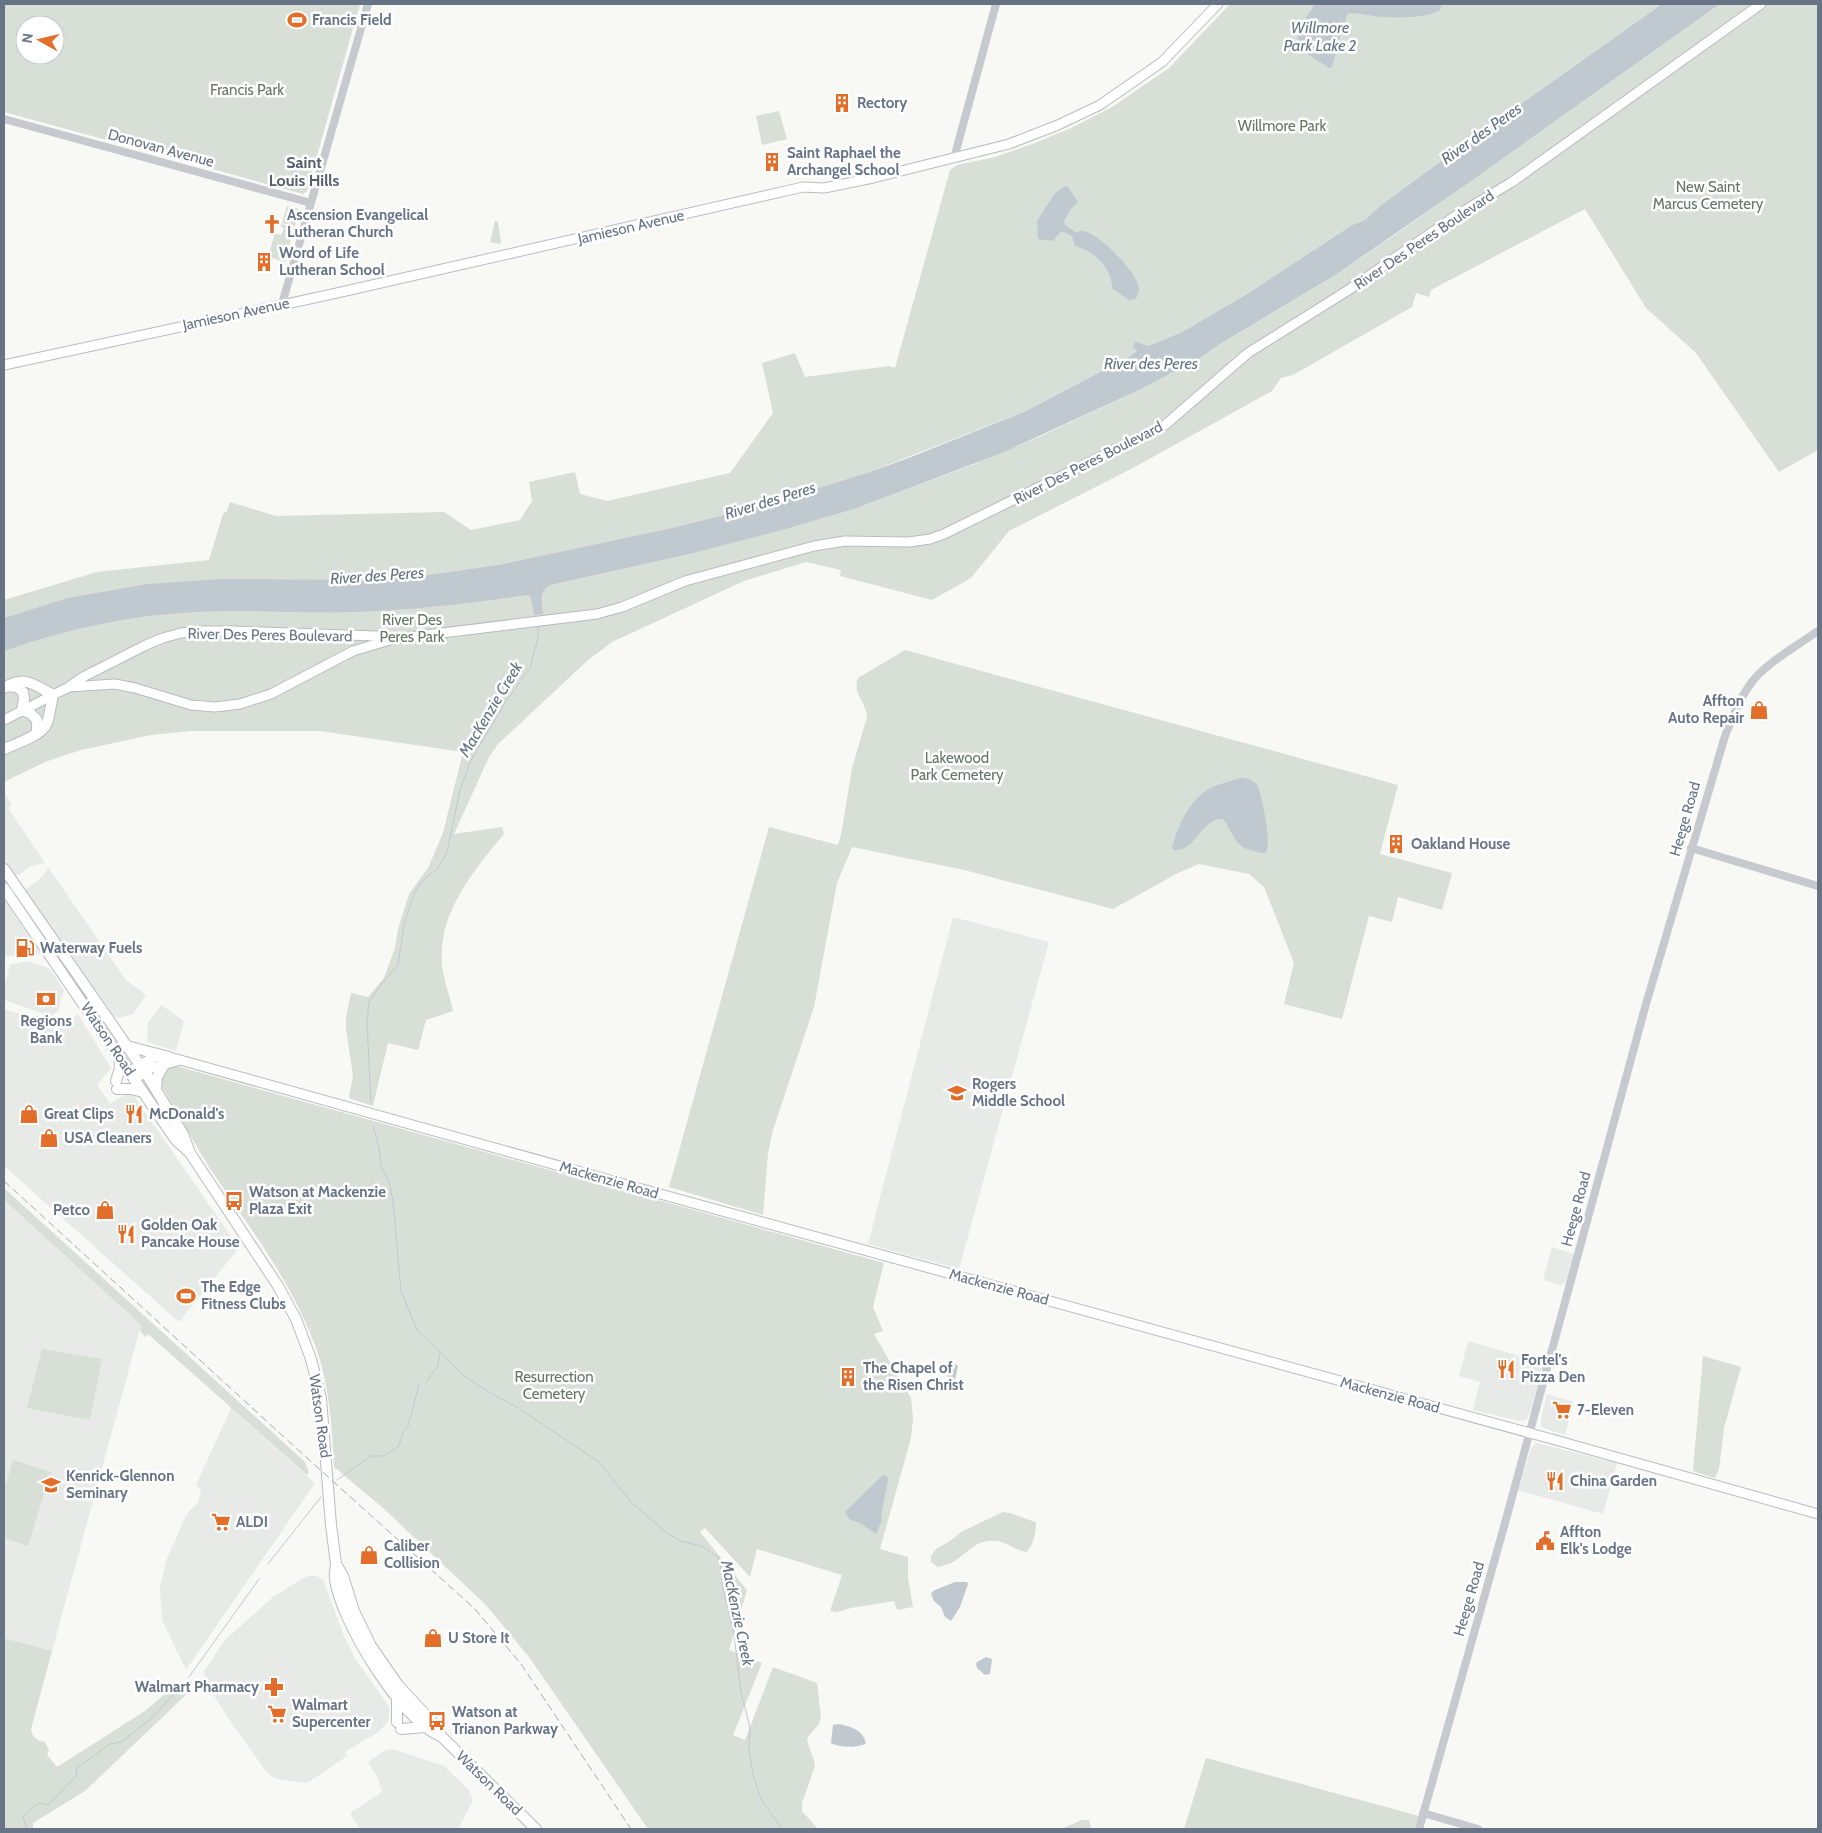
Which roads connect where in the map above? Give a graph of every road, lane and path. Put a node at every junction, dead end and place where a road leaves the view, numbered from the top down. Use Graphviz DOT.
graph roads {
  1 [pos="368,4"];
  2 [pos="996,4"];
  3 [pos="1218,4"];
  4 [pos="1761,4"];
  5 [pos="4,119"];
  6 [pos="954,158"];
  7 [pos="311,203"];
  8 [pos="282,304"];
  9 [pos="4,365"];
  10 [pos="1818,631"];
  11 [pos="393,638"];
  12 [pos="5,687"];
  13 [pos="69,687"];
  14 [pos="53,695"];
  15 [pos="22,710"];
  16 [pos="4,720"];
  17 [pos="37,734"];
  18 [pos="4,749"];
  19 [pos="1691,848"];
  20 [pos="4,870"];
  21 [pos="1818,886"];
  22 [pos="4,888"];
  23 [pos="127,1046"];
  24 [pos="119,1056"];
  25 [pos="167,1061"];
  26 [pos="142,1068"];
  27 [pos="132,1075"];
  28 [pos="156,1090"];
  29 [pos="143,1092"];
  30 [pos="190,1153"];
  31 [pos="1529,1433"];
  32 [pos="1818,1514"];
  33 [pos="336,1564"];
  34 [pos="397,1697"];
  35 [pos="425,1727"];
  36 [pos="441,1736"];
  37 [pos="1423,1813"];
  38 [pos="536,1829"];
  39 [pos="1419,1829"];
  40 [pos="1478,1829"];
  1 -- 7 [label="street"];
  2 -- 6 [label="street"];
  3 -- 6 [label="main road, Jamieson Avenue"];
  4 -- 11 [label="main road, River Des Peres Boulevard"];
  5 -- 7 [label="street, Donovan Avenue"];
  6 -- 8 [label="main road, Jamieson Avenue"];
  7 -- 8 [label="street"];
  8 -- 9 [label="main road, Jamieson Avenue"];
  10 -- 19 [label="street, Heege Road"];
  11 -- 13 [label="main road, River Des Peres Boulevard"];
  11 -- 13 [label="main road, River Des Peres Boulevard"];
  12 -- 14 [label="main road"];
  12 -- 15 [label="main road"];
  13 -- 14 [label="main road, River Des Peres Boulevard"];
  14 -- 15 [label="main road, River Des Peres Boulevard"];
  14 -- 17 [label="main road"];
  15 -- 16 [label="main road, River Des Peres Boulevard"];
  15 -- 17 [label="main road"];
  17 -- 18 [label="main road"];
  19 -- 21 [label="street"];
  19 -- 31 [label="street, Heege Road"];
  20 -- 23 [label="main road, Watson Road"];
  22 -- 24 [label="main road, Watson Road"];
  23 -- 25 [label="main road"];
  23 -- 26 [label="main road, Watson Road"];
  24 -- 27 [label="main road, Watson Road"];
  24 -- 29 [label="main road"];
  25 -- 26 [label="main road, Mackenzie Road"];
  25 -- 28 [label="main road"];
  25 -- 31 [label="main road, Mackenzie Road"];
  26 -- 27 [label="main road, Mackenzie Road"];
  26 -- 28 [label="main road, Watson Road"];
  27 -- 29 [label="main road, Watson Road"];
  28 -- 30 [label="main road, Watson Road"];
  29 -- 30 [label="main road, Watson Road"];
  30 -- 33 [label="main road, Watson Road"];
  31 -- 32 [label="main road, Mackenzie Road"];
  31 -- 37 [label="street, Heege Road"];
  33 -- 34 [label="main road, Watson Road"];
  33 -- 36 [label="main road, Watson Road"];
  34 -- 35 [label="main road, Watson Road"];
  34 -- 35 [label="main road"];
  35 -- 36 [label="main road, Watson Road"];
  36 -- 38 [label="main road, Watson Road"];
  37 -- 39 [label="street, Heege Road"];
  37 -- 40 [label="street"];
}
